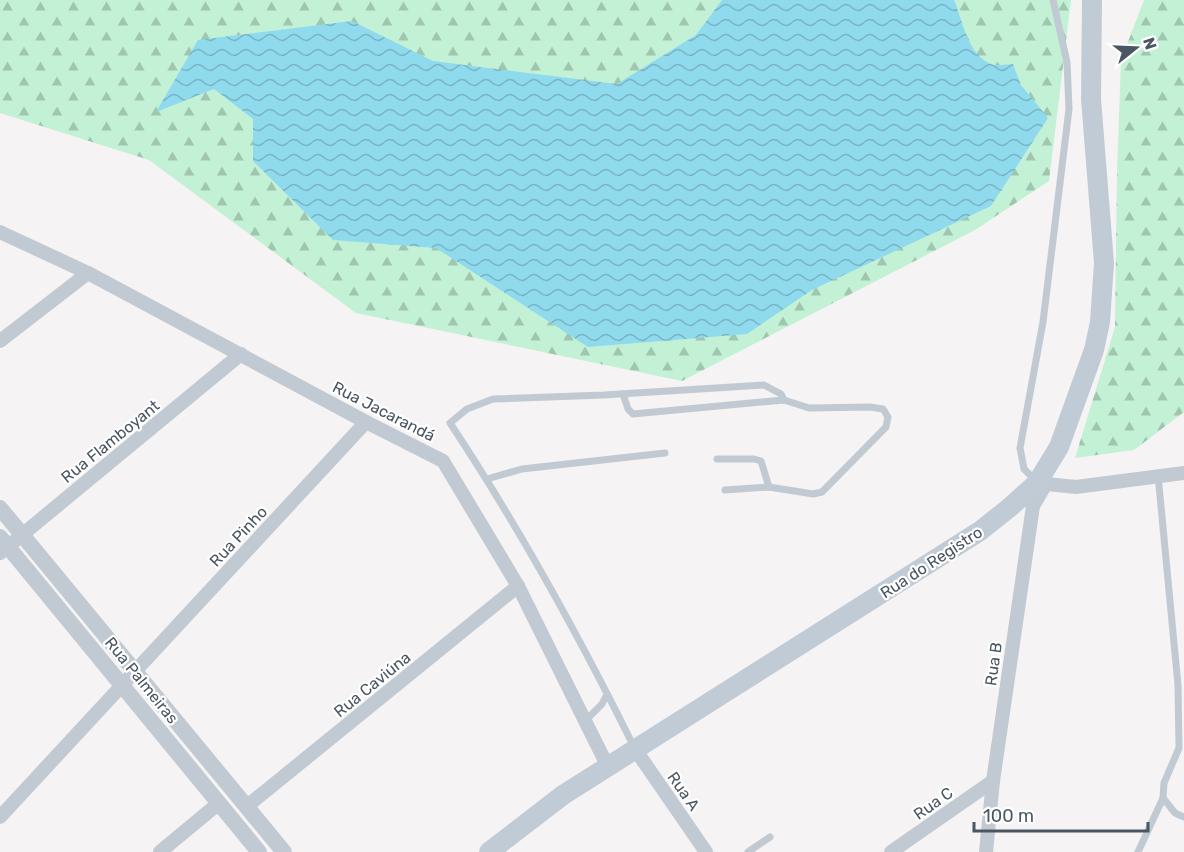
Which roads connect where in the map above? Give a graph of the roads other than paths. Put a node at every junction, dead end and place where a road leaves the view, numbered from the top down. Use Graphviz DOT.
graph roads {
  1 [pos="1053,0"];
  2 [pos="1092,0"];
  3 [pos="0,232"];
  4 [pos="88,273"];
  5 [pos="0,341"];
  6 [pos="241,354"];
  7 [pos="623,394"];
  8 [pos="784,400"];
  9 [pos="366,422"];
  10 [pos="665,453"];
  11 [pos="717,459"];
  12 [pos="1184,473"];
  13 [pos="1158,475"];
  14 [pos="487,479"];
  15 [pos="1042,483"];
  16 [pos="769,487"];
  17 [pos="725,490"];
  18 [pos="0,508"];
  19 [pos="22,535"];
  20 [pos="3,545"];
  21 [pos="518,586"];
  22 [pos="135,672"];
  23 [pos="122,686"];
  24 [pos="607,694"];
  25 [pos="585,721"];
  26 [pos="635,750"];
  27 [pos="608,767"];
  28 [pos="993,781"];
  29 [pos="1162,798"];
  30 [pos="219,803"];
  31 [pos="246,807"];
  32 [pos="0,817"];
  33 [pos="1184,817"];
  34 [pos="770,837"];
  35 [pos="705,851"];
  36 [pos="160,852"];
  37 [pos="260,852"];
  38 [pos="284,852"];
  39 [pos="489,852"];
  40 [pos="748,852"];
  41 [pos="891,852"];
  42 [pos="986,852"];
  43 [pos="1138,852"];
  1 -- 15 [label="lane"];
  2 -- 15 [label="main road, Rua do Registro"];
  3 -- 4 [label="street, Rua Jacarandá"];
  4 -- 5 [label="street"];
  4 -- 6 [label="street, Rua Jacarandá"];
  6 -- 9 [label="street, Rua Jacarandá"];
  6 -- 19 [label="street, Rua Flamboyant"];
  7 -- 8 [label="lane"];
  7 -- 8 [label="lane"];
  7 -- 14 [label="lane"];
  8 -- 16 [label="lane"];
  9 -- 21 [label="street, Rua Jacarandá"];
  9 -- 22 [label="street, Rua Pinho"];
  10 -- 14 [label="lane"];
  11 -- 16 [label="lane"];
  12 -- 13 [label="street"];
  13 -- 15 [label="street"];
  13 -- 29 [label="lane"];
  14 -- 24 [label="lane"];
  15 -- 26 [label="main road, Rua do Registro"];
  15 -- 28 [label="street, Rua B"];
  16 -- 17 [label="lane"];
  18 -- 19 [label="street, Rua Palmeiras"];
  19 -- 20 [label="street, Rua Flamboyant"];
  19 -- 22 [label="street, Rua Palmeiras"];
  20 -- 23 [label="street, Rua Palmeiras"];
  21 -- 25 [label="street, Rua Jacarandá"];
  21 -- 31 [label="street, Rua Caviúna"];
  22 -- 23 [label="street, Rua Pinho"];
  22 -- 31 [label="street, Rua Palmeiras"];
  23 -- 30 [label="street, Rua Palmeiras"];
  23 -- 32 [label="street, Rua Pinho"];
  24 -- 25 [label="lane"];
  24 -- 26 [label="lane"];
  25 -- 27 [label="street, Rua Jacarandá"];
  26 -- 27 [label="main road, Rua do Registro"];
  26 -- 35 [label="street, Rua A"];
  27 -- 39 [label="main road, Rua do Registro"];
  28 -- 41 [label="street, Rua C"];
  28 -- 42 [label="street, Rua B"];
  29 -- 33 [label="lane"];
  29 -- 43 [label="lane"];
  30 -- 36 [label="street"];
  30 -- 37 [label="street, Rua Palmeiras"];
  31 -- 38 [label="street, Rua Palmeiras"];
  34 -- 40 [label="lane"];
}
